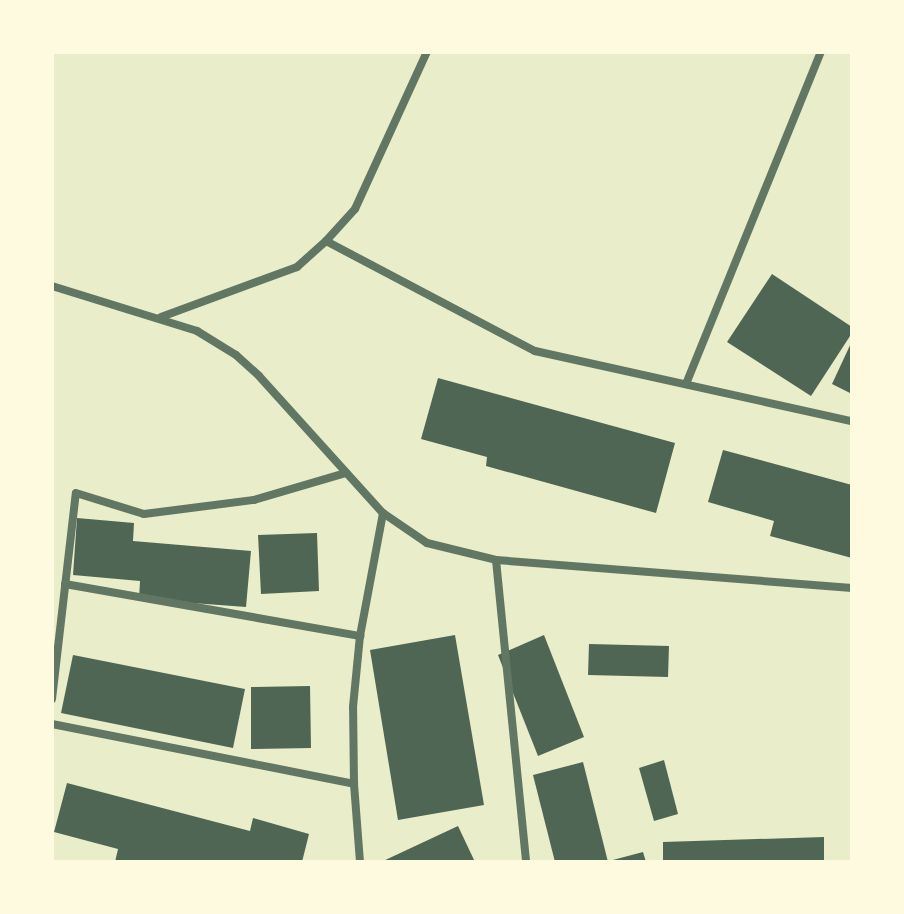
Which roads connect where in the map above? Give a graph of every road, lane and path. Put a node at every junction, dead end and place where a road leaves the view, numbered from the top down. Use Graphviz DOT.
graph roads {
  1 [pos="427,52"];
  2 [pos="821,52"];
  3 [pos="326,241"];
  4 [pos="52,286"];
  5 [pos="161,317"];
  6 [pos="686,384"];
  7 [pos="852,421"];
  8 [pos="346,473"];
  9 [pos="383,513"];
  10 [pos="496,560"];
  11 [pos="65,584"];
  12 [pos="852,588"];
  13 [pos="360,636"];
  14 [pos="52,699"];
  15 [pos="52,724"];
  16 [pos="354,784"];
  17 [pos="360,862"];
  18 [pos="526,862"];
  1 -- 3 [label="street"];
  2 -- 6 [label="street"];
  3 -- 5 [label="street"];
  3 -- 6 [label="street"];
  4 -- 5 [label="street"];
  5 -- 8 [label="street"];
  6 -- 7 [label="street"];
  8 -- 9 [label="street"];
  8 -- 11 [label="street"];
  9 -- 10 [label="street"];
  9 -- 13 [label="street"];
  10 -- 12 [label="street"];
  10 -- 18 [label="street"];
  11 -- 13 [label="street"];
  11 -- 14 [label="street"];
  13 -- 16 [label="street"];
  15 -- 16 [label="street"];
  16 -- 17 [label="street"];
}
